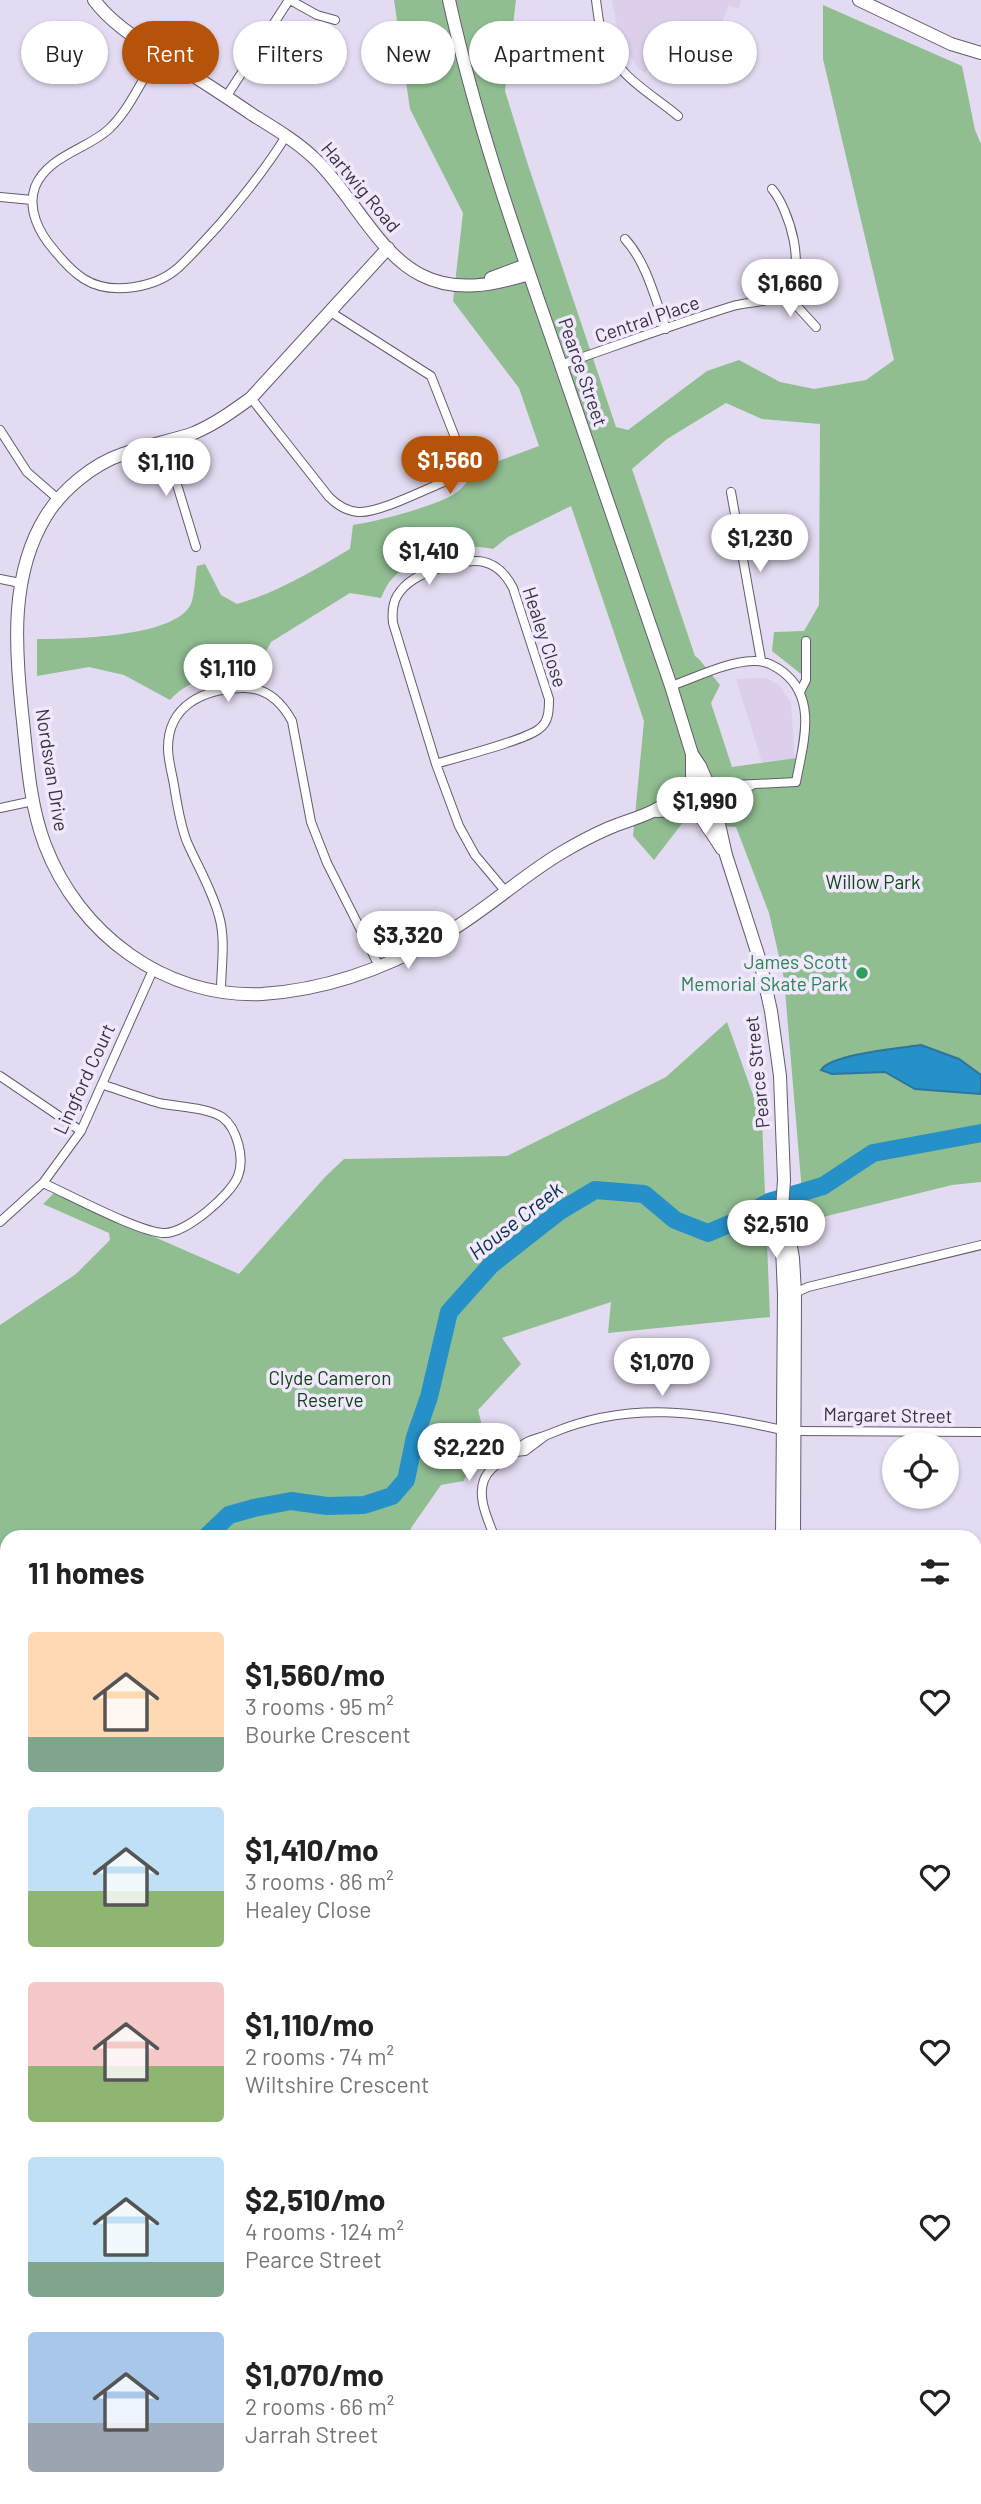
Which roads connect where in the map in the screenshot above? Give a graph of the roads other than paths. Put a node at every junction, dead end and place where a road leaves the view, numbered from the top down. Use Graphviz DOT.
graph roads {
  1 [pos="94,0"];
  2 [pos="290,0"];
  3 [pos="449,0"];
  4 [pos="596,0"];
  5 [pos="859,0"];
  6 [pos="335,20"];
  7 [pos="122,29"];
  8 [pos="981,52"];
  9 [pos="141,84"];
  10 [pos="206,84"];
  11 [pos="226,97"];
  12 [pos="678,116"];
  13 [pos="286,136"];
  14 [pos="772,189"];
  15 [pos="0,197"];
  16 [pos="32,200"];
  17 [pos="625,239"];
  18 [pos="388,248"];
  19 [pos="528,270"];
  20 [pos="784,292"];
  21 [pos="329,311"];
  22 [pos="816,327"];
  23 [pos="666,328"];
  24 [pos="561,365"];
  25 [pos="251,398"];
  26 [pos="0,430"];
  27 [pos="164,442"];
  28 [pos="731,492"];
  29 [pos="58,499"];
  30 [pos="196,547"];
  31 [pos="0,579"];
  32 [pos="20,583"];
  33 [pos="806,641"];
  34 [pos="761,660"];
  35 [pos="671,686"];
  36 [pos="800,692"];
  37 [pos="692,754"];
  38 [pos="436,764"];
  39 [pos="711,784"];
  40 [pos="755,784"];
  41 [pos="690,790"];
  42 [pos="33,801"];
  43 [pos="0,808"];
  44 [pos="718,808"];
  45 [pos="653,811"];
  46 [pos="695,812"];
  47 [pos="726,855"];
  48 [pos="506,892"];
  49 [pos="379,966"];
  50 [pos="153,970"];
  51 [pos="221,991"];
  52 [pos="0,1076"];
  53 [pos="104,1085"];
  54 [pos="81,1131"];
  55 [pos="43,1183"];
  56 [pos="0,1222"];
  57 [pos="981,1245"];
  58 [pos="790,1294"];
  59 [pos="789,1431"];
  60 [pos="981,1432"];
  61 [pos="492,1530"];
  62 [pos="782,1530"];
  63 [pos="794,1530"];
  1 -- 7 [label="street, Hartwig Road"];
  2 -- 6 [label="street"];
  2 -- 11 [label="street"];
  3 -- 19 [label="street, Pearce Street"];
  4 -- 12 [label="street"];
  5 -- 8 [label="street"];
  9 -- 16 [label="street"];
  10 -- 11 [label="street, Hartwig Road"];
  11 -- 13 [label="street, Hartwig Road"];
  13 -- 16 [label="street"];
  13 -- 18 [label="street, Hartwig Road"];
  14 -- 20 [label="street"];
  15 -- 16 [label="street"];
  17 -- 23 [label="street"];
  18 -- 19 [label="street, Hartwig Road"];
  18 -- 21 [label="street, Nordsvan Drive"];
  19 -- 24 [label="street, Pearce Street"];
  20 -- 22 [label="street"];
  20 -- 23 [label="street, Central Place"];
  21 -- 25 [label="street, Nordsvan Drive"];
  21 -- 25 [label="street"];
  23 -- 24 [label="street, Central Place"];
  24 -- 35 [label="street, Pearce Street"];
  25 -- 27 [label="street, Nordsvan Drive"];
  26 -- 29 [label="street"];
  27 -- 29 [label="street, Nordsvan Drive"];
  27 -- 30 [label="street"];
  28 -- 34 [label="street"];
  29 -- 32 [label="street, Nordsvan Drive"];
  31 -- 32 [label="street"];
  32 -- 42 [label="street, Nordsvan Drive"];
  33 -- 36 [label="street"];
  34 -- 35 [label="street"];
  34 -- 36 [label="street"];
  35 -- 37 [label="street, Pearce Street"];
  36 -- 40 [label="street"];
  37 -- 39 [label="street, Pearce Street"];
  37 -- 41 [label="street, Pearce Street"];
  38 -- 38 [label="street, Healey Close"];
  38 -- 48 [label="street, Healey Close"];
  39 -- 40 [label="street"];
  39 -- 41 [label="street"];
  39 -- 44 [label="street"];
  40 -- 44 [label="street"];
  41 -- 45 [label="street, Nordsvan Drive"];
  41 -- 46 [label="street"];
  42 -- 43 [label="street"];
  42 -- 50 [label="street, Nordsvan Drive"];
  44 -- 46 [label="street"];
  44 -- 47 [label="street, Pearce Street"];
  45 -- 46 [label="street, Nordsvan Drive"];
  45 -- 48 [label="street, Nordsvan Drive"];
  46 -- 47 [label="street, Pearce Street"];
  47 -- 58 [label="street, Pearce Street"];
  48 -- 49 [label="street, Nordsvan Drive"];
  49 -- 51 [label="street, Nordsvan Drive"];
  49 -- 51 [label="street"];
  50 -- 51 [label="street, Nordsvan Drive"];
  50 -- 53 [label="street, Lingford Court"];
  52 -- 54 [label="street"];
  53 -- 54 [label="street, Lingford Court"];
  53 -- 55 [label="street"];
  54 -- 55 [label="street, Lingford Court"];
  55 -- 56 [label="street, Lingford Court"];
  57 -- 58 [label="street"];
  58 -- 59 [label="street, Pearce Street"];
  59 -- 60 [label="street, Margaret Street"];
  59 -- 61 [label="street, Margaret Street"];
  59 -- 62 [label="street, Pearce Street"];
  59 -- 63 [label="street, Pearce Street"];
}
